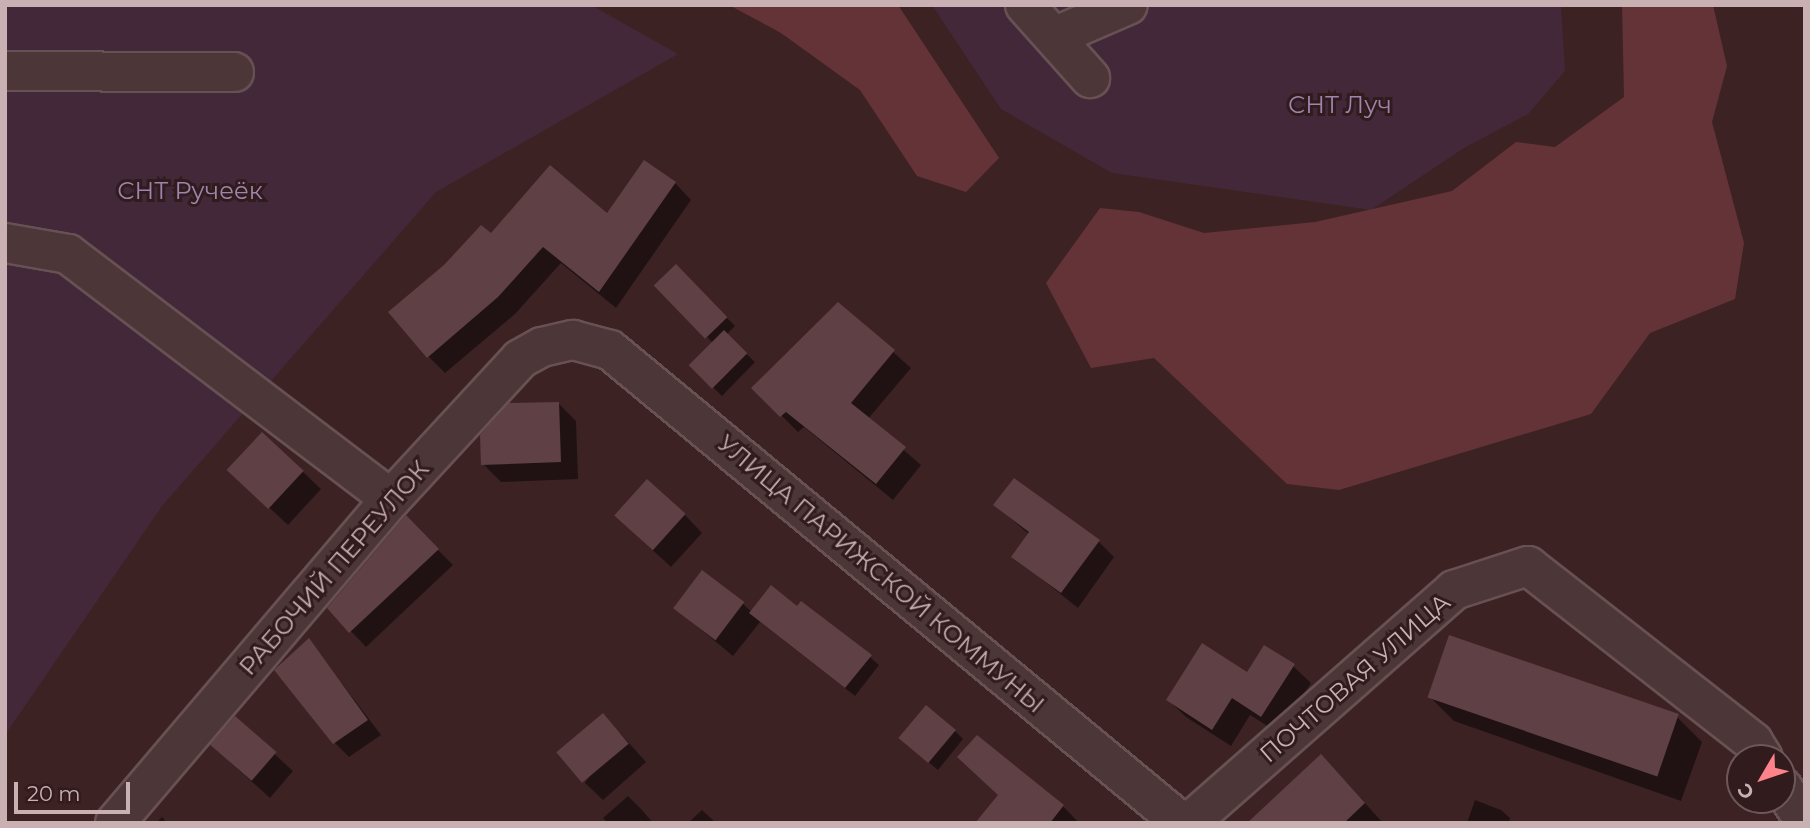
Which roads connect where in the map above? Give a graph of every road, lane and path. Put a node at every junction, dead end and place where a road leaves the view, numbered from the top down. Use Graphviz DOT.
graph roads {
  1 [pos="1025,5"];
  2 [pos="1128,5"];
  3 [pos="1056,36"];
  4 [pos="5,71"];
  5 [pos="233,72"];
  6 [pos="1090,78"];
  7 [pos="11,251"];
  8 [pos="573,340"];
  9 [pos="391,499"];
  10 [pos="1754,744"];
  11 [pos="115,823"];
  12 [pos="1182,823"];
  13 [pos="1189,823"];
  1 -- 3 [label="street"];
  2 -- 3 [label="street"];
  3 -- 6 [label="street"];
  4 -- 5 [label="street"];
  7 -- 9 [label="street"];
  8 -- 9 [label="street, РАБОЧИЙ ПЕРЕУЛОК"];
  8 -- 12 [label="street, УЛИЦА ПАРИЖСКОЙ КОММУНЫ"];
  9 -- 11 [label="street, РАБОЧИЙ ПЕРЕУЛОК"];
  10 -- 13 [label="street, ПОЧТОВАЯ УЛИЦА"];
}
